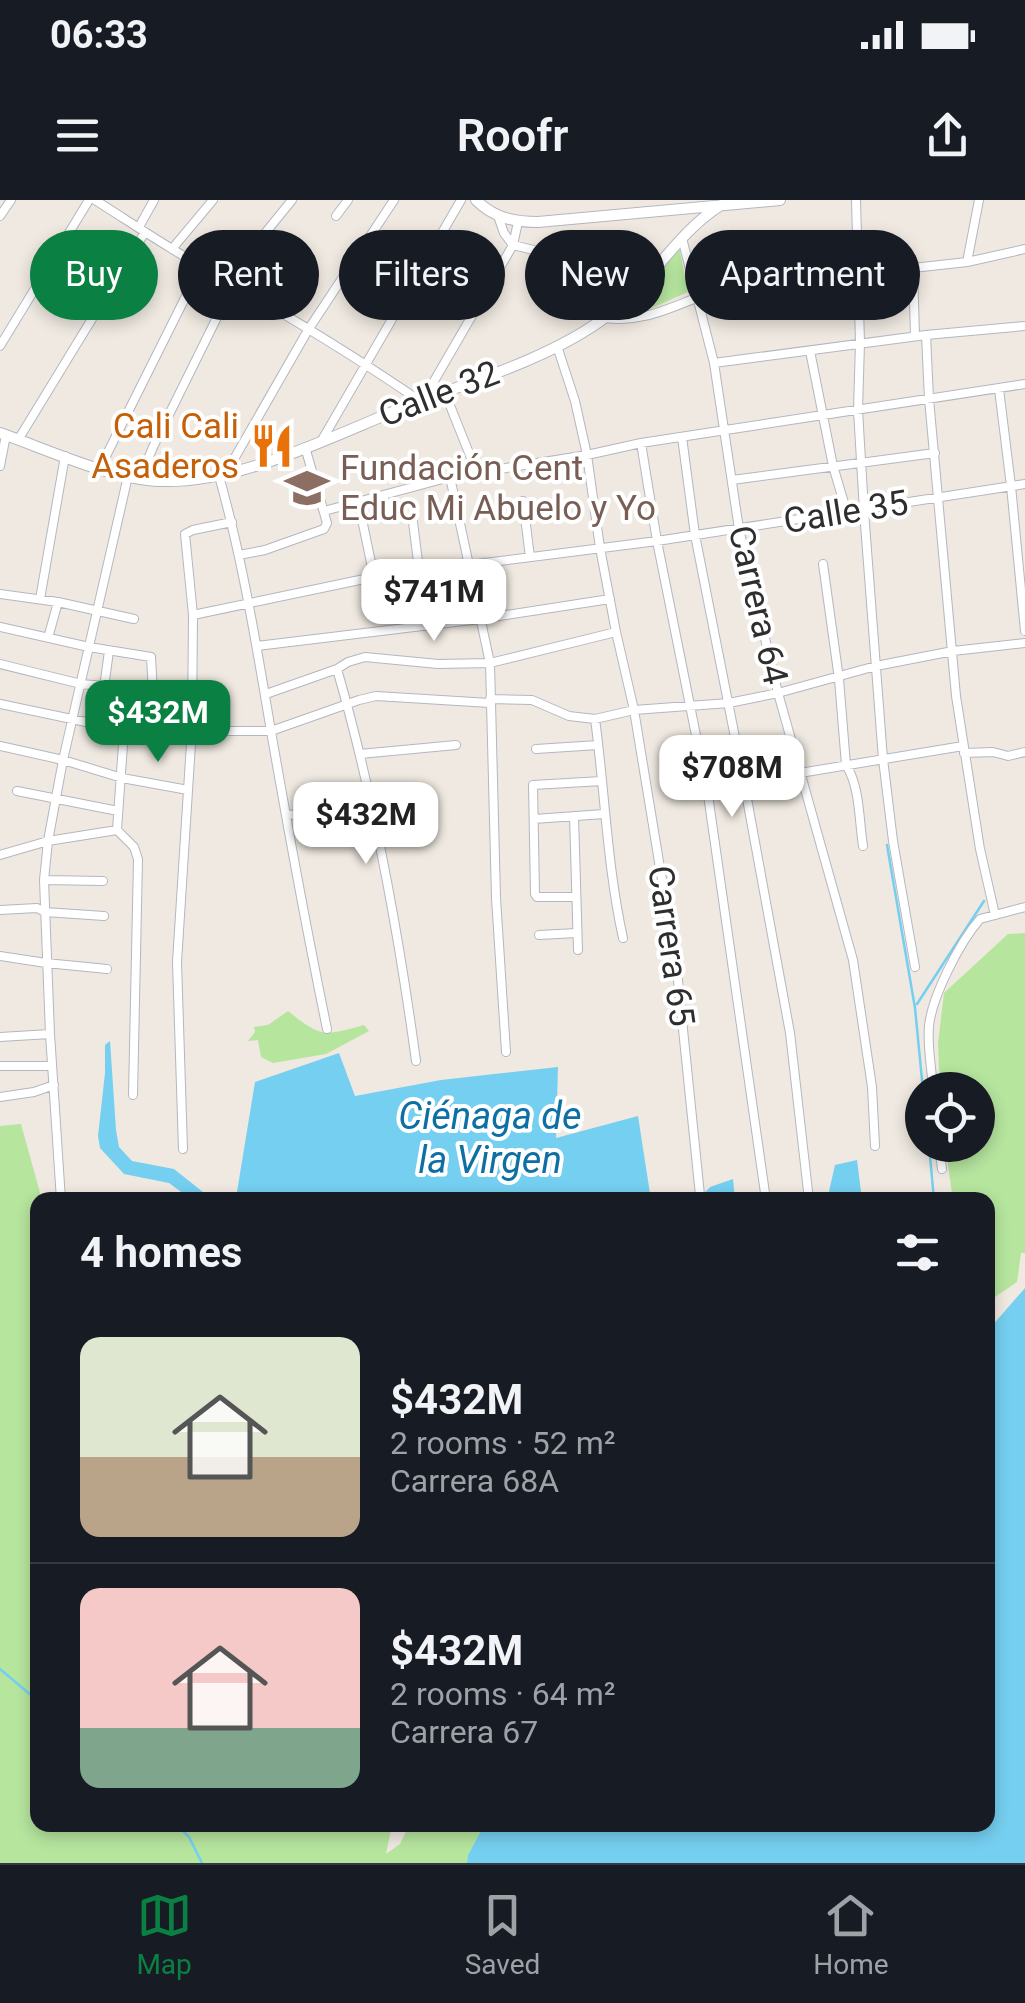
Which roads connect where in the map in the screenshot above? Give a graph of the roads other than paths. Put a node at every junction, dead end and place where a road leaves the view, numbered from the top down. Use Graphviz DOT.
graph roads {
  1 [pos="11,200"];
  2 [pos="92,200"];
  3 [pos="154,200"];
  4 [pos="213,200"];
  5 [pos="292,200"];
  6 [pos="348,200"];
  7 [pos="394,200"];
  8 [pos="461,200"];
  9 [pos="476,200"];
  10 [pos="780,200"];
  11 [pos="856,200"];
  12 [pos="979,200"];
  13 [pos="729,203"];
  14 [pos="680,204"];
  15 [pos="704,204"];
  16 [pos="0,216"];
  17 [pos="336,216"];
  18 [pos="501,217"];
  19 [pos="518,222"];
  20 [pos="142,230"];
  21 [pos="269,230"];
  22 [pos="856,230"];
  23 [pos="682,238"];
  24 [pos="158,240"];
  25 [pos="514,244"];
  26 [pos="525,247"];
  27 [pos="685,248"];
  28 [pos="172,249"];
  29 [pos="1025,249"];
  30 [pos="178,253"];
  31 [pos="665,258"];
  32 [pos="967,262"];
  33 [pos="920,267"];
  34 [pos="178,312"];
  35 [pos="89,320"];
  36 [pos="212,320"];
  37 [pos="292,320"];
  38 [pos="602,320"];
  39 [pos="704,320"];
  40 [pos="859,320"];
  41 [pos="915,320"];
  42 [pos="1025,326"];
  43 [pos="308,330"];
  44 [pos="926,335"];
  45 [pos="915,336"];
  46 [pos="860,343"];
  47 [pos="0,346"];
  48 [pos="557,346"];
  49 [pos="810,351"];
  50 [pos="714,363"];
  51 [pos="366,364"];
  52 [pos="1025,384"];
  53 [pos="998,389"];
  54 [pos="445,392"];
  55 [pos="929,398"];
  56 [pos="421,401"];
  57 [pos="858,410"];
  58 [pos="822,414"];
  59 [pos="725,430"];
  60 [pos="3,435"];
  61 [pos="682,437"];
  62 [pos="18,440"];
  63 [pos="322,440"];
  64 [pos="641,443"];
  65 [pos="304,447"];
  66 [pos="935,453"];
  67 [pos="587,455"];
  68 [pos="65,456"];
  69 [pos="862,463"];
  70 [pos="0,466"];
  71 [pos="833,466"];
  72 [pos="100,468"];
  73 [pos="477,473"];
  74 [pos="222,474"];
  75 [pos="450,477"];
  76 [pos="134,478"];
  77 [pos="732,480"];
  78 [pos="1025,484"];
  79 [pos="1011,486"];
  80 [pos="939,498"];
  81 [pos="358,500"];
  82 [pos="523,501"];
  83 [pos="324,510"];
  84 [pos="864,511"];
  85 [pos="846,513"];
  86 [pos="232,522"];
  87 [pos="413,522"];
  88 [pos="739,529"];
  89 [pos="696,535"];
  90 [pos="656,541"];
  91 [pos="600,548"];
  92 [pos="239,555"];
  93 [pos="530,556"];
  94 [pos="468,564"];
  95 [pos="823,564"];
  96 [pos="419,570"];
  97 [pos="374,577"];
  98 [pos="0,594"];
  99 [pos="610,598"];
  100 [pos="40,599"];
  101 [pos="58,602"];
  102 [pos="248,604"];
  103 [pos="97,611"];
  104 [pos="192,615"];
  105 [pos="134,619"];
  106 [pos="480,619"];
  107 [pos="426,626"];
  108 [pos="0,627"];
  109 [pos="1025,631"];
  110 [pos="616,632"];
  111 [pos="48,638"];
  112 [pos="1025,642"];
  113 [pos="257,646"];
  114 [pos="89,647"];
  115 [pos="108,651"];
  116 [pos="953,651"];
  117 [pos="490,663"];
  118 [pos="0,664"];
  119 [pos="876,666"];
  120 [pos="338,669"];
  121 [pos="838,675"];
  122 [pos="81,684"];
  123 [pos="104,686"];
  124 [pos="191,686"];
  125 [pos="778,692"];
  126 [pos="152,693"];
  127 [pos="266,694"];
  128 [pos="490,701"];
  129 [pos="729,703"];
  130 [pos="0,704"];
  131 [pos="348,704"];
  132 [pos="689,705"];
  133 [pos="634,710"];
  134 [pos="72,719"];
  135 [pos="594,719"];
  136 [pos="99,724"];
  137 [pos="192,728"];
  138 [pos="124,730"];
  139 [pos="271,731"];
  140 [pos="456,745"];
  141 [pos="598,745"];
  142 [pos="0,746"];
  143 [pos="536,749"];
  144 [pos="964,749"];
  145 [pos="1025,752"];
  146 [pos="360,754"];
  147 [pos="883,759"];
  148 [pos="63,760"];
  149 [pos="846,764"];
  150 [pos="800,773"];
  151 [pos="122,778"];
  152 [pos="602,781"];
  153 [pos="745,788"];
  154 [pos="188,790"];
  155 [pos="18,791"];
  156 [pos="708,794"];
  157 [pos="56,798"];
  158 [pos="118,811"];
  159 [pos="345,812"];
  160 [pos="604,814"];
  161 [pos="286,815"];
  162 [pos="574,816"];
  163 [pos="534,819"];
  164 [pos="118,830"];
  165 [pos="48,841"];
  166 [pos="863,846"];
  167 [pos="0,855"];
  168 [pos="44,880"];
  169 [pos="103,881"];
  170 [pos="575,897"];
  171 [pos="1025,907"];
  172 [pos="0,910"];
  173 [pos="46,912"];
  174 [pos="994,915"];
  175 [pos="104,916"];
  176 [pos="576,932"];
  177 [pos="539,934"];
  178 [pos="622,938"];
  179 [pos="578,950"];
  180 [pos="0,956"];
  181 [pos="46,963"];
  182 [pos="915,967"];
  183 [pos="107,969"];
  184 [pos="326,1029"];
  185 [pos="50,1034"];
  186 [pos="0,1037"];
  187 [pos="506,1052"];
  188 [pos="416,1061"];
  189 [pos="0,1066"];
  190 [pos="52,1066"];
  191 [pos="932,1072"];
  192 [pos="54,1085"];
  193 [pos="133,1095"];
  194 [pos="0,1097"];
  195 [pos="875,1146"];
  196 [pos="183,1149"];
  197 [pos="941,1162"];
  198 [pos="942,1169"];
  199 [pos="61,1192"];
  200 [pos="700,1192"];
  201 [pos="765,1192"];
  202 [pos="808,1192"];
  1 -- 16 [label="street"];
  2 -- 20 [label="street"];
  2 -- 47 [label="street"];
  3 -- 20 [label="street"];
  4 -- 28 [label="street"];
  5 -- 21 [label="street"];
  6 -- 17 [label="street"];
  7 -- 43 [label="street"];
  8 -- 51 [label="street"];
  9 -- 18 [label="street"];
  10 -- 13 [label="street"];
  11 -- 22 [label="street"];
  12 -- 32 [label="street"];
  13 -- 15 [label="street"];
  13 -- 23 [label="street"];
  14 -- 15 [label="street"];
  14 -- 19 [label="street"];
  18 -- 19 [label="street"];
  18 -- 25 [label="street"];
  19 -- 25 [label="street"];
  23 -- 27 [label="street, Carrera 64"];
  23 -- 31 [label="street"];
  24 -- 28 [label="street"];
  25 -- 26 [label="street"];
  25 -- 56 [label="street"];
  28 -- 30 [label="street"];
  29 -- 32 [label="street"];
  32 -- 33 [label="street"];
  34 -- 72 [label="street"];
  35 -- 62 [label="street"];
  36 -- 76 [label="street"];
  37 -- 43 [label="street"];
  38 -- 48 [label="street, Calle 32"];
  39 -- 50 [label="street, Carrera 64"];
  40 -- 46 [label="street"];
  41 -- 45 [label="street"];
  42 -- 44 [label="street"];
  43 -- 51 [label="street"];
  43 -- 74 [label="street"];
  44 -- 45 [label="street"];
  44 -- 55 [label="street"];
  45 -- 46 [label="street"];
  46 -- 49 [label="street"];
  46 -- 57 [label="street"];
  48 -- 54 [label="street, Calle 32"];
  48 -- 67 [label="street, Carrera 65"];
  49 -- 50 [label="street"];
  49 -- 58 [label="street"];
  50 -- 59 [label="street, Carrera 64"];
  51 -- 56 [label="street"];
  51 -- 63 [label="street"];
  52 -- 53 [label="street"];
  53 -- 55 [label="street"];
  53 -- 79 [label="street"];
  54 -- 56 [label="street, Calle 32"];
  54 -- 73 [label="street"];
  55 -- 57 [label="street"];
  55 -- 66 [label="street"];
  56 -- 63 [label="street, Calle 32"];
  57 -- 58 [label="street"];
  57 -- 69 [label="street"];
  58 -- 59 [label="street"];
  58 -- 71 [label="street"];
  59 -- 61 [label="street"];
  59 -- 77 [label="street, Carrera 64"];
  60 -- 62 [label="street, Calle 32"];
  60 -- 70 [label="street"];
  61 -- 64 [label="street"];
  61 -- 89 [label="street"];
  62 -- 68 [label="street, Calle 32"];
  63 -- 65 [label="street, Calle 32"];
  64 -- 67 [label="street"];
  64 -- 90 [label="street"];
  65 -- 74 [label="street, Calle 32"];
  65 -- 83 [label="street"];
  66 -- 69 [label="street"];
  66 -- 80 [label="street"];
  67 -- 73 [label="street"];
  67 -- 91 [label="street, Carrera 65"];
  68 -- 72 [label="street, Calle 32"];
  68 -- 100 [label="street"];
  69 -- 71 [label="street"];
  69 -- 84 [label="street"];
  71 -- 77 [label="street"];
  71 -- 85 [label="street"];
  72 -- 76 [label="street, Calle 32"];
  73 -- 75 [label="street"];
  74 -- 76 [label="street, Calle 32"];
  74 -- 86 [label="street"];
  75 -- 81 [label="street"];
  75 -- 94 [label="street"];
  76 -- 103 [label="street"];
  77 -- 88 [label="street, Carrera 64"];
  78 -- 79 [label="street, Calle 35"];
  79 -- 80 [label="street, Calle 35"];
  79 -- 109 [label="street"];
  80 -- 84 [label="street, Calle 35"];
  80 -- 116 [label="street"];
  81 -- 83 [label="street"];
  81 -- 97 [label="street"];
  82 -- 93 [label="street"];
  83 -- 92 [label="street"];
  84 -- 85 [label="street, Calle 35"];
  84 -- 119 [label="street"];
  85 -- 88 [label="street, Calle 35"];
  86 -- 92 [label="street"];
  86 -- 104 [label="street"];
  87 -- 96 [label="street"];
  88 -- 89 [label="street, Calle 35"];
  88 -- 125 [label="street, Carrera 64"];
  89 -- 90 [label="street, Calle 35"];
  89 -- 129 [label="street"];
  90 -- 91 [label="street, Calle 35"];
  90 -- 132 [label="street"];
  91 -- 93 [label="street, Calle 35"];
  91 -- 99 [label="street, Carrera 65"];
  92 -- 102 [label="street"];
  93 -- 94 [label="street, Calle 35"];
  94 -- 96 [label="street, Calle 35"];
  94 -- 106 [label="street"];
  95 -- 121 [label="street"];
  96 -- 97 [label="street, Calle 35"];
  96 -- 107 [label="street"];
  97 -- 102 [label="street, Calle 35"];
  98 -- 100 [label="street"];
  99 -- 106 [label="street"];
  99 -- 110 [label="street, Carrera 65"];
  100 -- 101 [label="street"];
  101 -- 103 [label="street"];
  101 -- 111 [label="street"];
  102 -- 104 [label="street, Calle 35"];
  102 -- 113 [label="street"];
  103 -- 105 [label="street"];
  103 -- 114 [label="street"];
  104 -- 124 [label="street"];
  106 -- 107 [label="street"];
  106 -- 117 [label="street"];
  107 -- 113 [label="street"];
  108 -- 111 [label="street"];
  110 -- 117 [label="street"];
  110 -- 133 [label="street, Carrera 65"];
  111 -- 114 [label="street"];
  112 -- 116 [label="street"];
  113 -- 127 [label="street"];
  114 -- 115 [label="street"];
  114 -- 122 [label="street"];
  115 -- 123 [label="street"];
  115 -- 126 [label="street"];
  116 -- 119 [label="street"];
  116 -- 144 [label="street"];
  117 -- 120 [label="street"];
  117 -- 128 [label="street"];
  118 -- 122 [label="street"];
  119 -- 121 [label="street"];
  119 -- 147 [label="street"];
  120 -- 127 [label="street"];
  120 -- 131 [label="street"];
  121 -- 125 [label="street"];
  121 -- 149 [label="street"];
  122 -- 123 [label="street"];
  122 -- 134 [label="street"];
  123 -- 126 [label="street"];
  123 -- 136 [label="street"];
  124 -- 126 [label="street"];
  124 -- 137 [label="street"];
  125 -- 129 [label="street"];
  125 -- 150 [label="street, Carrera 64"];
  127 -- 139 [label="street"];
  128 -- 131 [label="street"];
  128 -- 135 [label="street"];
  128 -- 187 [label="street"];
  129 -- 132 [label="street"];
  129 -- 153 [label="street"];
  130 -- 134 [label="street"];
  131 -- 139 [label="street"];
  131 -- 146 [label="street"];
  132 -- 133 [label="street"];
  132 -- 156 [label="street"];
  133 -- 135 [label="street"];
  133 -- 200 [label="street, Carrera 65"];
  134 -- 136 [label="street"];
  134 -- 148 [label="street"];
  135 -- 141 [label="street"];
  136 -- 138 [label="street"];
  137 -- 138 [label="street"];
  137 -- 139 [label="street"];
  137 -- 154 [label="street"];
  138 -- 151 [label="street"];
  139 -- 161 [label="street"];
  140 -- 146 [label="street"];
  141 -- 143 [label="street"];
  141 -- 152 [label="street"];
  142 -- 148 [label="street"];
  144 -- 145 [label="street"];
  144 -- 147 [label="street"];
  144 -- 174 [label="street"];
  146 -- 188 [label="street"];
  147 -- 149 [label="street"];
  147 -- 182 [label="street"];
  148 -- 151 [label="street"];
  148 -- 157 [label="street"];
  149 -- 150 [label="street"];
  149 -- 166 [label="street"];
  150 -- 153 [label="street"];
  150 -- 195 [label="street, Carrera 64"];
  151 -- 154 [label="street"];
  151 -- 158 [label="street"];
  152 -- 160 [label="street"];
  152 -- 163 [label="street"];
  153 -- 156 [label="street"];
  153 -- 202 [label="street"];
  154 -- 196 [label="street"];
  155 -- 157 [label="street"];
  156 -- 201 [label="street"];
  157 -- 158 [label="street"];
  157 -- 165 [label="street"];
  158 -- 164 [label="street"];
  159 -- 161 [label="street"];
  160 -- 162 [label="street"];
  160 -- 178 [label="street"];
  161 -- 184 [label="street"];
  162 -- 163 [label="street"];
  162 -- 170 [label="street"];
  163 -- 170 [label="street"];
  164 -- 165 [label="street"];
  164 -- 193 [label="street"];
  165 -- 167 [label="street"];
  165 -- 168 [label="street"];
  168 -- 169 [label="street"];
  168 -- 173 [label="street"];
  170 -- 176 [label="street"];
  171 -- 174 [label="street"];
  172 -- 173 [label="street"];
  173 -- 175 [label="street"];
  173 -- 181 [label="street"];
  174 -- 191 [label="street"];
  176 -- 177 [label="street"];
  176 -- 179 [label="street"];
  180 -- 181 [label="street"];
  181 -- 183 [label="street"];
  181 -- 185 [label="street"];
  185 -- 186 [label="street"];
  185 -- 190 [label="street"];
  189 -- 190 [label="street"];
  190 -- 192 [label="street"];
  192 -- 194 [label="street"];
  192 -- 199 [label="street"];
  197 -- 198 [label="street"];
}
